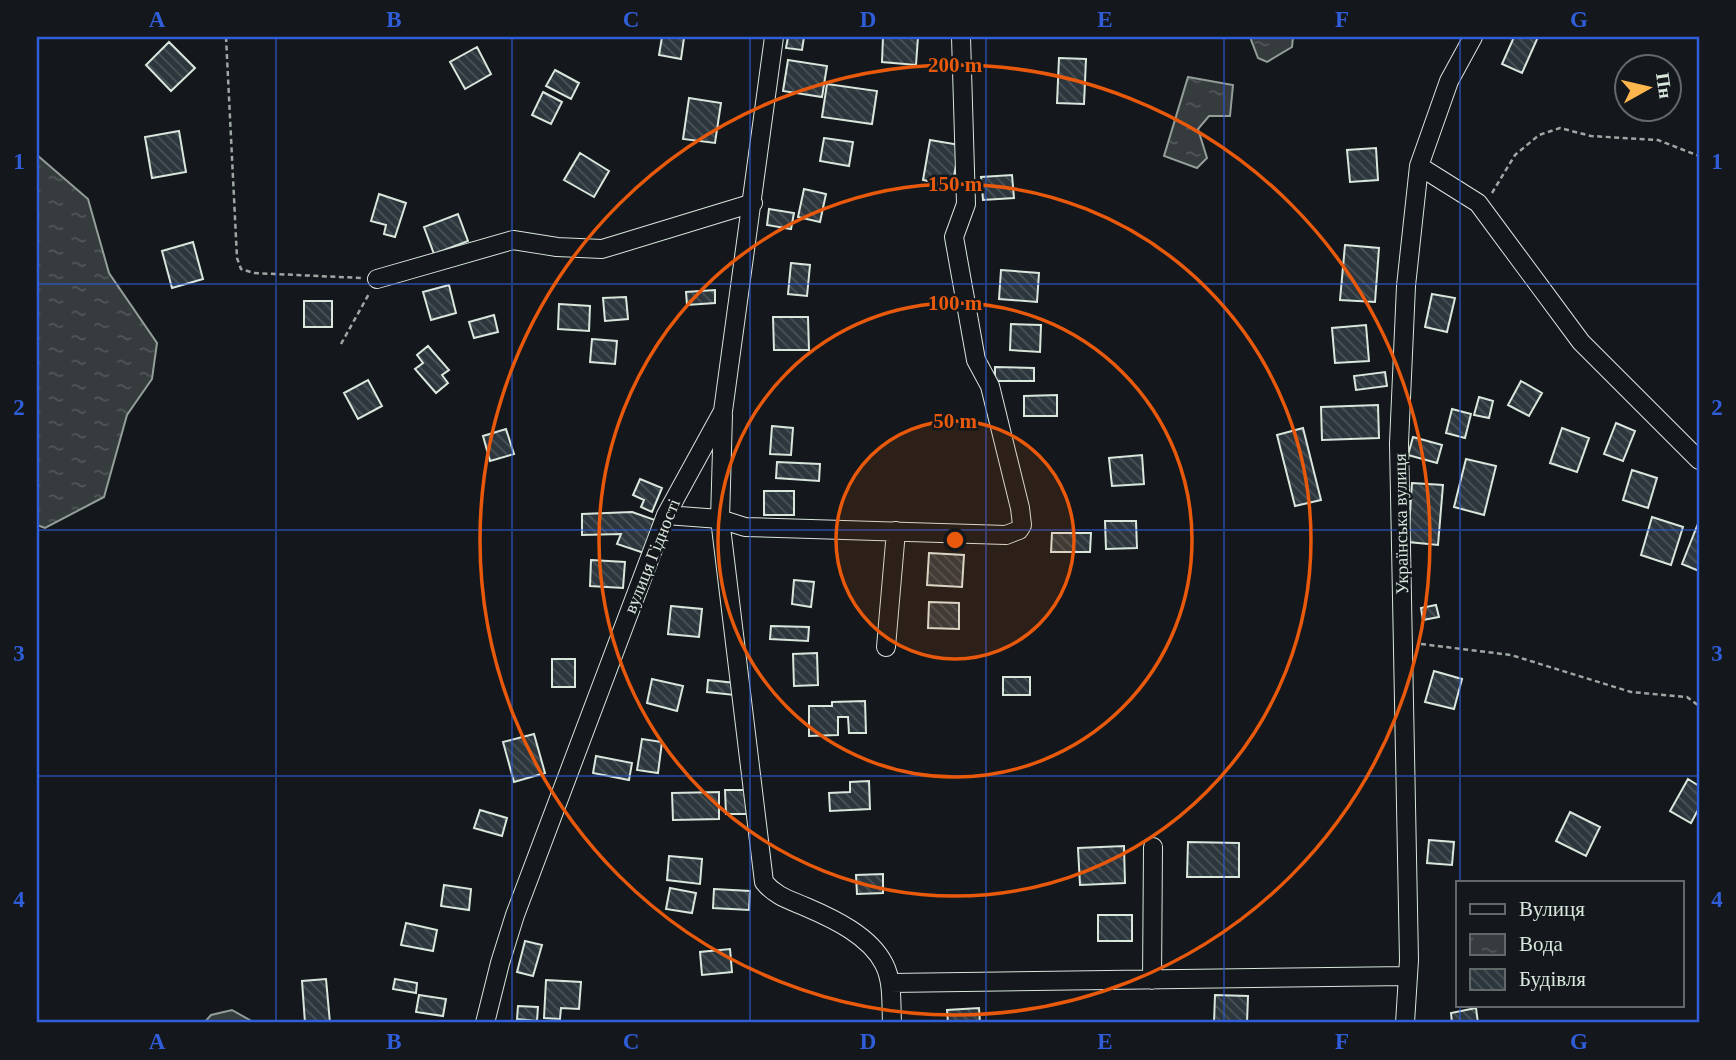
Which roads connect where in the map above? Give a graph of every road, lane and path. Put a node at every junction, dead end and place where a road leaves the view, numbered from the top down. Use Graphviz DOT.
graph roads {
  1 [pos="226,37"];
  2 [pos="774,37"];
  3 [pos="961,37"];
  4 [pos="1473,37"];
  5 [pos="1699,156"];
  6 [pos="1419,166"];
  7 [pos="753,203"];
  8 [pos="1478,203"];
  9 [pos="377,279"];
  10 [pos="341,344"];
  11 [pos="723,411"];
  12 [pos="1699,460"];
  13 [pos="666,515"];
  14 [pos="720,519"];
  15 [pos="896,531"];
  16 [pos="1404,642"];
  17 [pos="886,647"];
  18 [pos="1699,706"];
  19 [pos="1153,847"];
  20 [pos="1408,976"];
  21 [pos="1152,979"];
  22 [pos="890,983"];
  23 [pos="485,1023"];
  24 [pos="892,1023"];
  25 [pos="1405,1023"];
  1 -- 9 [label="path"];
  2 -- 7 [label="street, вулиця Гідності"];
  3 -- 15 [label="street"];
  4 -- 6 [label="street, Українська вулиця"];
  5 -- 8 [label="path"];
  6 -- 8 [label="street"];
  6 -- 16 [label="street, Українська вулиця"];
  7 -- 9 [label="street"];
  7 -- 11 [label="street, вулиця Гідності"];
  8 -- 12 [label="street"];
  9 -- 10 [label="path"];
  11 -- 13 [label="street, вулиця Гідності"];
  11 -- 14 [label="street"];
  13 -- 14 [label="street"];
  13 -- 23 [label="street, вулиця Гідності"];
  14 -- 15 [label="street"];
  14 -- 22 [label="street"];
  15 -- 17 [label="street"];
  16 -- 18 [label="path"];
  16 -- 20 [label="street, Українська вулиця"];
  19 -- 21 [label="street"];
  20 -- 21 [label="street"];
  20 -- 25 [label="street, Українська вулиця"];
  21 -- 22 [label="street"];
  22 -- 24 [label="street"];
}
